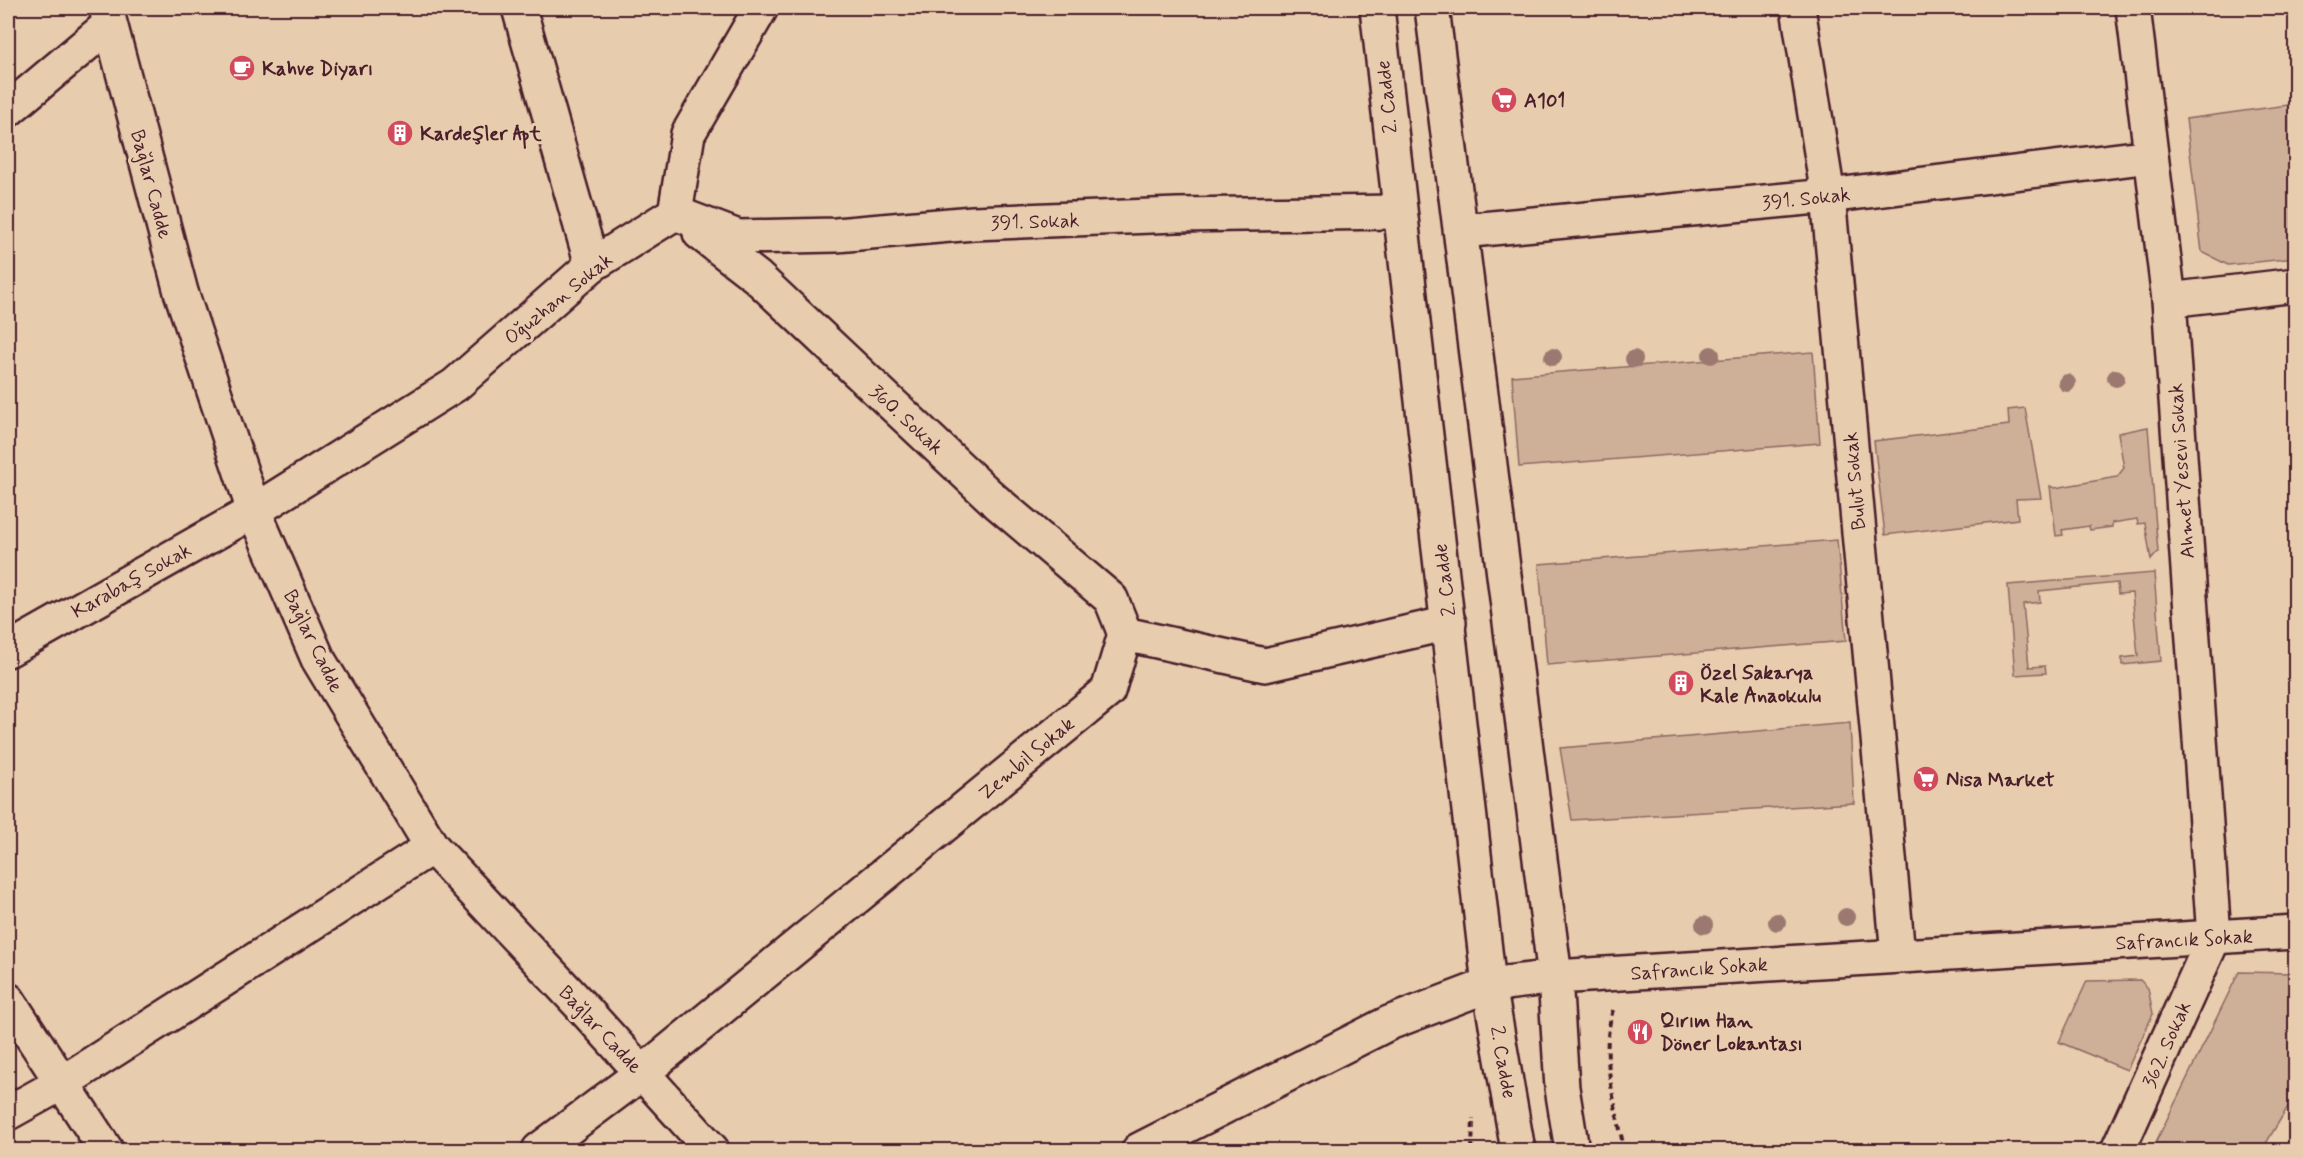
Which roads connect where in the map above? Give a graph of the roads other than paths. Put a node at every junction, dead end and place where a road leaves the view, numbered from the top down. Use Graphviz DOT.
graph roads {
  1 [pos="519,8"];
  2 [pos="761,8"];
  3 [pos="1377,8"];
  4 [pos="1432,8"];
  5 [pos="1798,8"];
  6 [pos="2133,8"];
  7 [pos="106,13"];
  8 [pos="8,110"];
  9 [pos="2151,156"];
  10 [pos="1828,196"];
  11 [pos="1399,212"];
  12 [pos="675,213"];
  13 [pos="1461,231"];
  14 [pos="592,265"];
  15 [pos="2295,285"];
  16 [pos="2169,300"];
  17 [pos="254,511"];
  18 [pos="1449,622"];
  19 [pos="1125,634"];
  20 [pos="8,650"];
  21 [pos="432,847"];
  22 [pos="2295,932"];
  23 [pos="2214,937"];
  24 [pos="1898,955"];
  25 [pos="1555,977"];
  26 [pos="1489,985"];
  27 [pos="8,1000"];
  28 [pos="642,1073"];
  29 [pos="62,1083"];
  30 [pos="8,1113"];
  31 [pos="106,1150"];
  32 [pos="539,1150"];
  33 [pos="712,1150"];
  34 [pos="1139,1150"];
  35 [pos="1518,1150"];
  36 [pos="1572,1150"];
  37 [pos="2118,1150"];
  1 -- 14 [label="street"];
  2 -- 12 [label="street"];
  3 -- 11 [label="street, 2. Cadde"];
  4 -- 13 [label="street"];
  5 -- 10 [label="street, Bulut Sokak"];
  6 -- 9 [label="street, Ahmet Yesevi Sokak"];
  7 -- 8 [label="street"];
  7 -- 17 [label="street, Bağlar Cadde"];
  9 -- 10 [label="street, 391. Sokak"];
  9 -- 16 [label="street, Ahmet Yesevi Sokak"];
  10 -- 13 [label="street, 391. Sokak"];
  10 -- 24 [label="street, Bulut Sokak"];
  11 -- 12 [label="street, 391. Sokak"];
  11 -- 18 [label="street, 2. Cadde"];
  12 -- 14 [label="street, Oğuzhan Sokak"];
  12 -- 19 [label="street, 360. Sokak"];
  13 -- 25 [label="street"];
  14 -- 17 [label="street, Oğuzhan Sokak"];
  15 -- 16 [label="street"];
  16 -- 23 [label="street, Ahmet Yesevi Sokak"];
  17 -- 20 [label="street, Karabaş Sokak"];
  17 -- 21 [label="street, Bağlar Cadde"];
  18 -- 19 [label="street"];
  18 -- 26 [label="street, 2. Cadde"];
  19 -- 28 [label="street, Zembil Sokak"];
  21 -- 28 [label="street, Bağlar Cadde"];
  21 -- 29 [label="street"];
  22 -- 23 [label="street, Safrancık Sokak"];
  23 -- 24 [label="street, Safrancık Sokak"];
  23 -- 37 [label="street, 362. Sokak"];
  24 -- 25 [label="street, Safrancık Sokak"];
  25 -- 26 [label="street, Safrancık Sokak"];
  25 -- 36 [label="street"];
  26 -- 34 [label="street, Safrancık Sokak"];
  26 -- 35 [label="street, 2. Cadde"];
  27 -- 29 [label="street"];
  28 -- 32 [label="street, Zembil Sokak"];
  28 -- 33 [label="street, Bağlar Cadde"];
  29 -- 30 [label="street"];
  29 -- 31 [label="street"];
}
